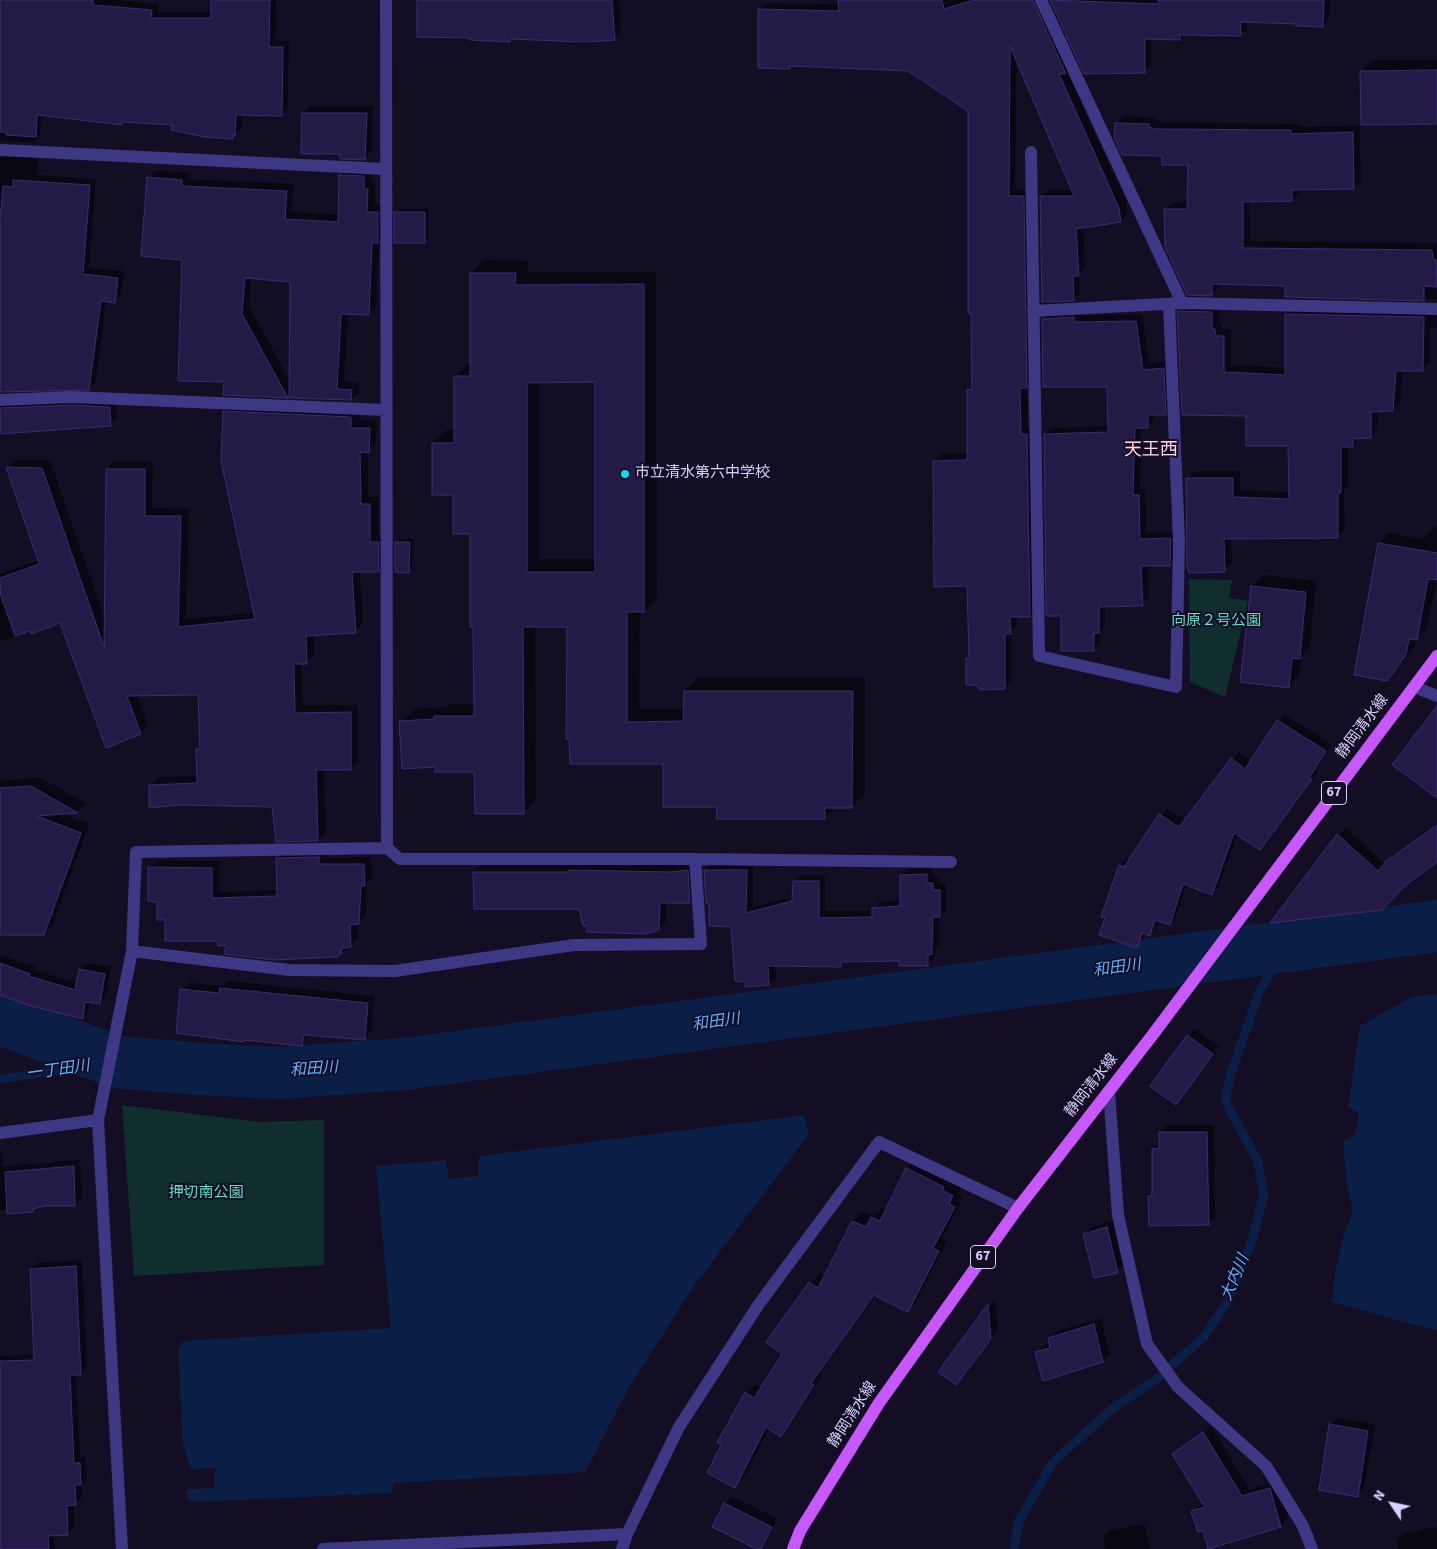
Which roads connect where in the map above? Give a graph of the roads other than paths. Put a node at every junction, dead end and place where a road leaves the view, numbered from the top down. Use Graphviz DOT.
graph roads {
  1 [pos="386,0"];
  2 [pos="1041,0"];
  3 [pos="0,150"];
  4 [pos="1031,152"];
  5 [pos="385,169"];
  6 [pos="1182,303"];
  7 [pos="1169,304"];
  8 [pos="1437,309"];
  9 [pos="1033,311"];
  10 [pos="0,400"];
  11 [pos="386,410"];
  12 [pos="1437,656"];
  13 [pos="1414,687"];
  14 [pos="1437,696"];
  15 [pos="387,848"];
  16 [pos="695,859"];
  17 [pos="951,862"];
  18 [pos="132,951"];
  19 [pos="1110,1091"];
  20 [pos="98,1120"];
  21 [pos="0,1133"];
  22 [pos="1018,1208"];
  23 [pos="627,1534"];
  24 [pos="122,1549"];
  25 [pos="323,1549"];
  26 [pos="622,1549"];
  27 [pos="793,1549"];
  28 [pos="1312,1549"];
  1 -- 5 [label="street"];
  2 -- 6 [label="street"];
  3 -- 5 [label="street"];
  4 -- 9 [label="street"];
  5 -- 11 [label="street"];
  6 -- 7 [label="street"];
  6 -- 8 [label="street"];
  7 -- 9 [label="street"];
  7 -- 9 [label="street"];
  10 -- 11 [label="street"];
  11 -- 15 [label="street"];
  12 -- 13 [label="main road, 静岡清水線 / 67"];
  13 -- 14 [label="street"];
  13 -- 19 [label="main road, 静岡清水線 / 67"];
  15 -- 16 [label="street"];
  15 -- 18 [label="street"];
  16 -- 17 [label="street"];
  16 -- 18 [label="street"];
  18 -- 20 [label="street"];
  19 -- 22 [label="main road, 静岡清水線 / 67"];
  19 -- 28 [label="street"];
  20 -- 21 [label="street"];
  20 -- 24 [label="street"];
  22 -- 23 [label="street"];
  22 -- 27 [label="main road, 静岡清水線 / 67"];
  23 -- 25 [label="street"];
  23 -- 26 [label="street"];
}
